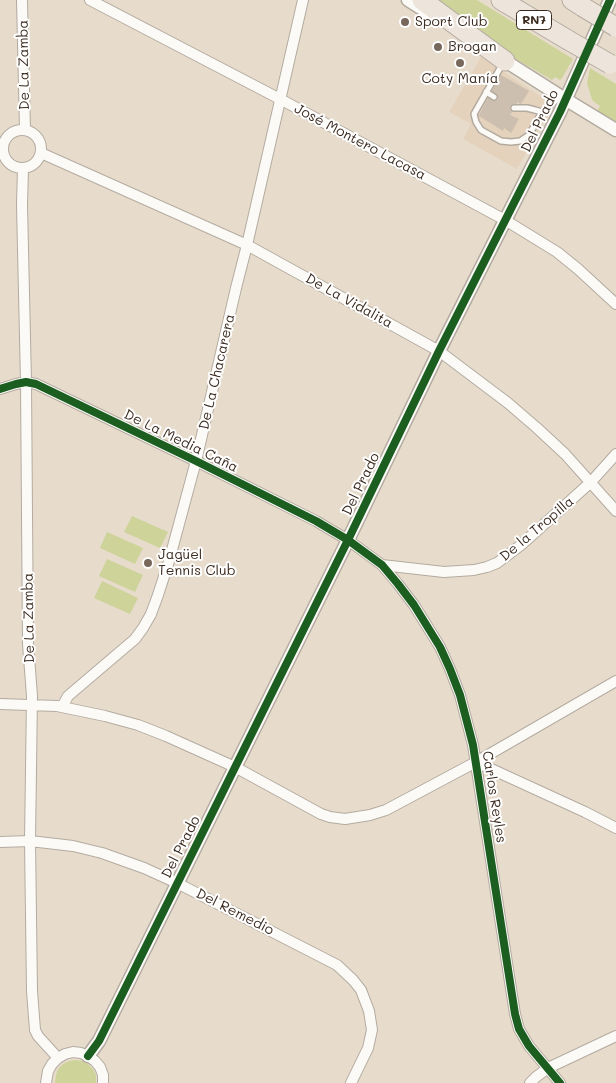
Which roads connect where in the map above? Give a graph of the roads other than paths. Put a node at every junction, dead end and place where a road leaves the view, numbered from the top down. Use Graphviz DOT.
graph roads {
  1 [pos="22,0"];
  2 [pos="90,0"];
  3 [pos="303,0"];
  4 [pos="408,0"];
  5 [pos="422,0"];
  6 [pos="501,0"];
  7 [pos="610,2"];
  8 [pos="577,3"];
  9 [pos="616,27"];
  10 [pos="505,61"];
  11 [pos="613,66"];
  12 [pos="486,92"];
  13 [pos="494,96"];
  14 [pos="563,98"];
  15 [pos="280,99"];
  16 [pos="514,108"];
  17 [pos="542,112"];
  18 [pos="25,130"];
  19 [pos="616,130"];
  20 [pos="41,153"];
  21 [pos="2,156"];
  22 [pos="23,169"];
  23 [pos="505,220"];
  24 [pos="247,246"];
  25 [pos="616,304"];
  26 [pos="440,350"];
  27 [pos="26,382"];
  28 [pos="0,389"];
  29 [pos="616,454"];
  30 [pos="196,461"];
  31 [pos="591,482"];
  32 [pos="616,510"];
  33 [pos="348,540"];
  34 [pos="382,565"];
  35 [pos="616,681"];
  36 [pos="1,702"];
  37 [pos="32,705"];
  38 [pos="62,707"];
  39 [pos="476,762"];
  40 [pos="235,767"];
  41 [pos="616,828"];
  42 [pos="0,842"];
  43 [pos="30,842"];
  44 [pos="177,882"];
  45 [pos="616,1036"];
  46 [pos="88,1056"];
  47 [pos="58,1058"];
  48 [pos="548,1068"];
  49 [pos="46,1083"];
  50 [pos="103,1083"];
  51 [pos="107,1083"];
  52 [pos="351,1083"];
  53 [pos="530,1083"];
  54 [pos="560,1083"];
  1 -- 18 [label="street, De La Zamba"];
  2 -- 15 [label="street, José Montero Lacasa"];
  3 -- 15 [label="street, De La Chacarera"];
  4 -- 10 [label="street"];
  5 -- 10 [label="highway"];
  6 -- 11 [label="highway, RN7, bridge"];
  7 -- 14 [label="street, Del Prado"];
  8 -- 9 [label="highway, bridge"];
  10 -- 12 [label="lane"];
  10 -- 14 [label="street"];
  12 -- 13 [label="lane"];
  12 -- 17 [label="lane"];
  14 -- 17 [label="lane"];
  14 -- 19 [label="street"];
  14 -- 23 [label="street, Del Prado"];
  15 -- 23 [label="street, José Montero Lacasa"];
  15 -- 24 [label="street, De La Chacarera"];
  16 -- 17 [label="lane"];
  18 -- 20 [label="street"];
  18 -- 21 [label="street"];
  20 -- 22 [label="street"];
  20 -- 24 [label="street, De La Vidalita"];
  21 -- 22 [label="street"];
  22 -- 27 [label="street, De La Zamba"];
  23 -- 25 [label="street, José Montero Lacasa"];
  23 -- 26 [label="street, Del Prado"];
  24 -- 26 [label="street, De La Vidalita"];
  24 -- 30 [label="street, De La Chacarera"];
  26 -- 31 [label="street, De La Vidalita"];
  26 -- 33 [label="street, Del Prado"];
  27 -- 28 [label="street"];
  27 -- 30 [label="street, De La Media Caña"];
  27 -- 37 [label="street, De La Zamba"];
  29 -- 31 [label="street, De la Tropilla"];
  30 -- 33 [label="street, De La Media Caña"];
  30 -- 38 [label="street, De La Chacarera"];
  31 -- 32 [label="street, De La Vidalita"];
  31 -- 34 [label="street, De la Tropilla"];
  33 -- 34 [label="street, Carlos Reyles"];
  33 -- 40 [label="street, Del Prado"];
  34 -- 39 [label="street, Carlos Reyles"];
  35 -- 39 [label="street"];
  36 -- 37 [label="street"];
  37 -- 38 [label="street"];
  37 -- 43 [label="street, De La Zamba"];
  38 -- 40 [label="street"];
  39 -- 40 [label="street"];
  39 -- 41 [label="street"];
  39 -- 48 [label="street, Carlos Reyles"];
  40 -- 44 [label="street, Del Prado"];
  42 -- 43 [label="street, Del Remedio"];
  43 -- 44 [label="street, Del Remedio"];
  43 -- 47 [label="street, De La Zamba"];
  44 -- 46 [label="street, Del Prado"];
  44 -- 52 [label="street, Del Remedio"];
  45 -- 48 [label="street"];
  46 -- 47 [label="street"];
  46 -- 50 [label="street"];
  47 -- 49 [label="street"];
  48 -- 53 [label="street"];
  48 -- 54 [label="street, Carlos Reyles"];
  50 -- 51 [label="street"];
}
